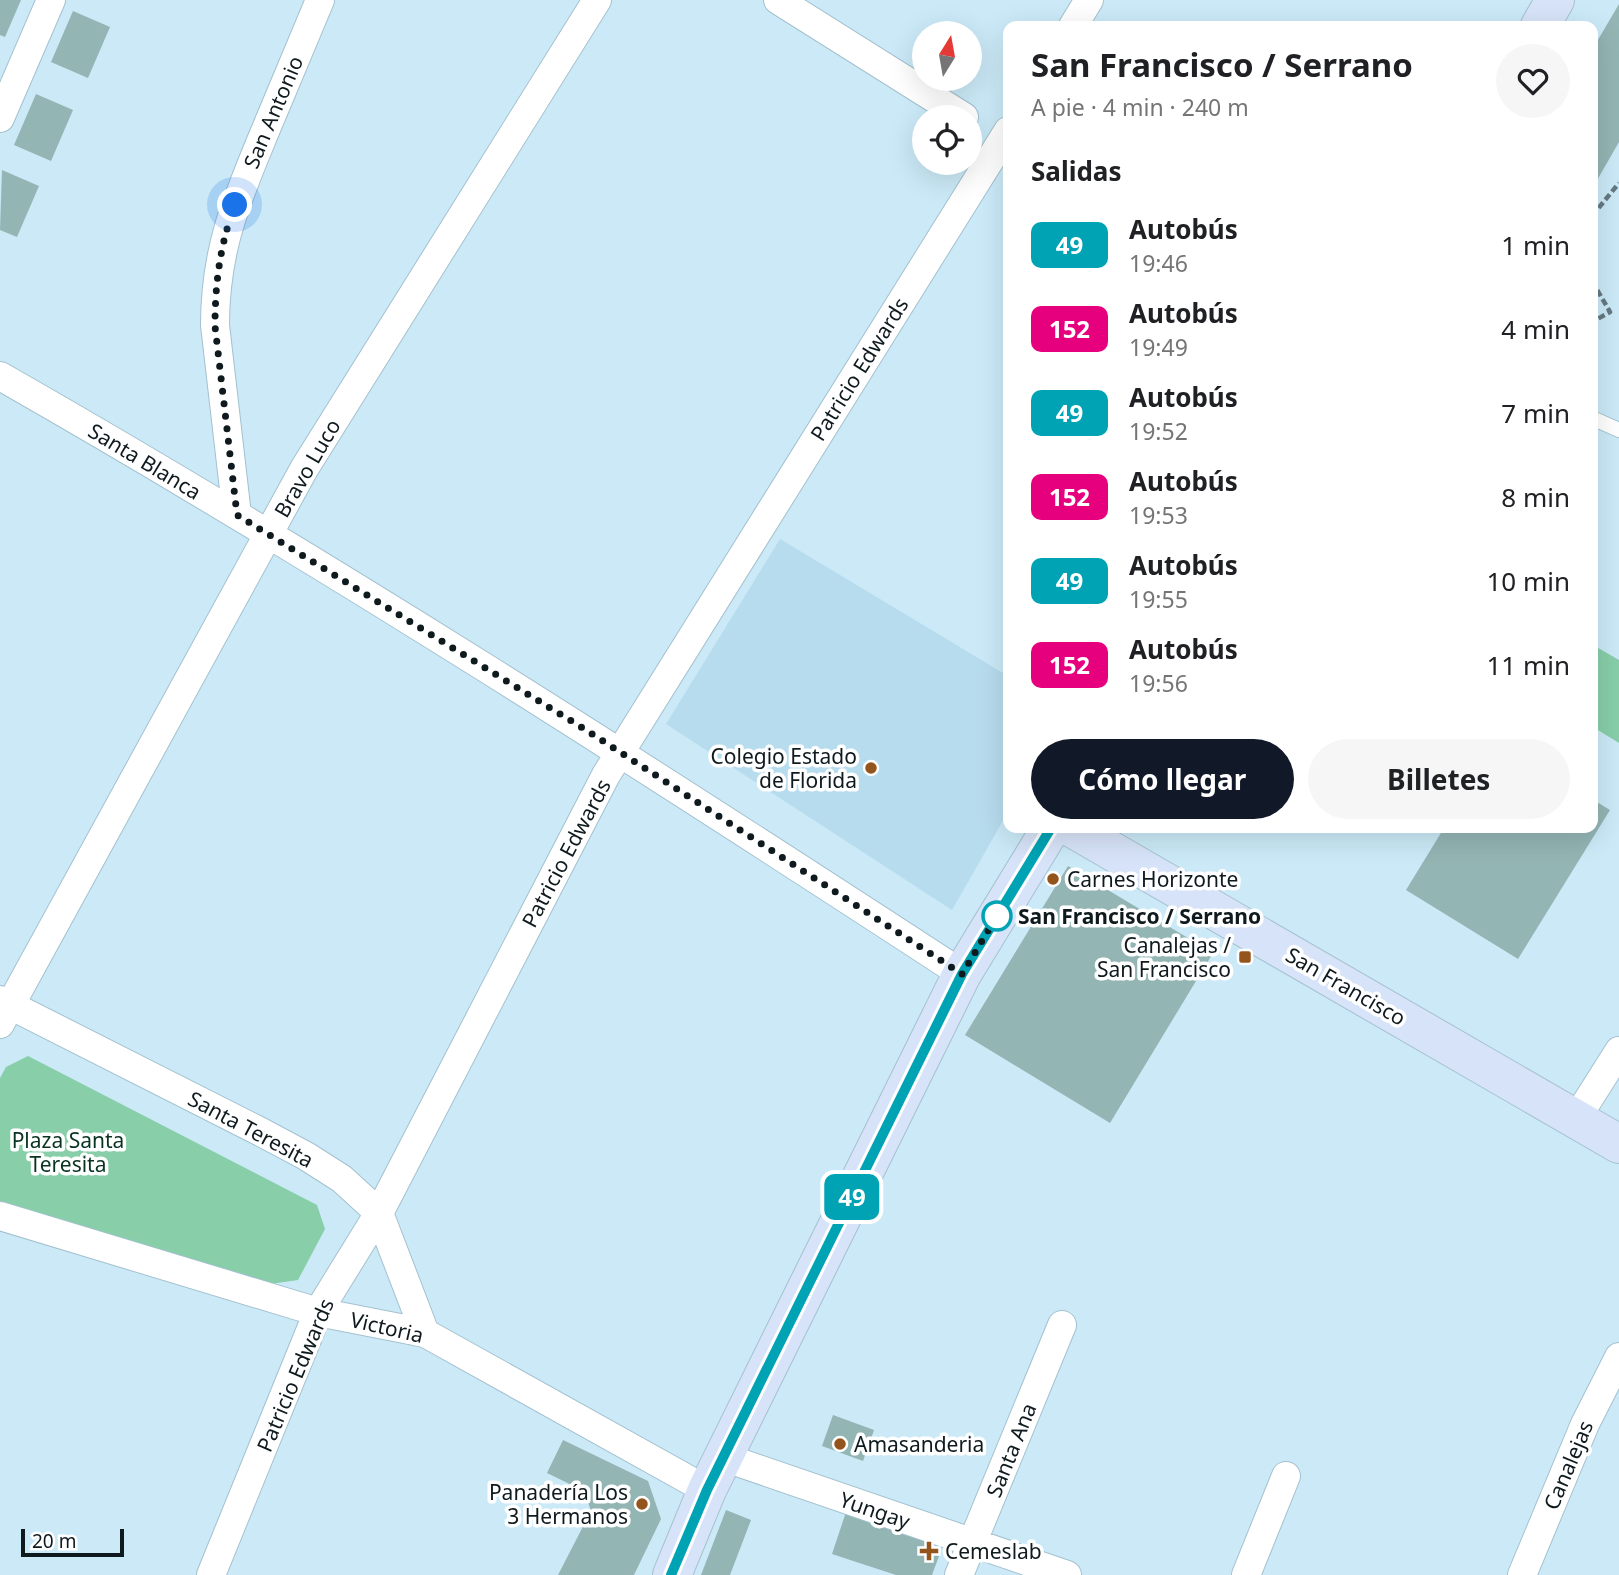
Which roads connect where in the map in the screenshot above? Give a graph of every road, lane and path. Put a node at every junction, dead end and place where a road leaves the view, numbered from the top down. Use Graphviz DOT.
graph roads {
  1 [pos="51,0"];
  2 [pos="320,0"];
  3 [pos="597,0"];
  4 [pos="778,0"];
  5 [pos="1089,0"];
  6 [pos="1555,0"];
  7 [pos="1076,21"];
  8 [pos="1543,21"];
  9 [pos="945,105"];
  10 [pos="0,118"];
  11 [pos="982,126"];
  12 [pos="1003,137"];
  13 [pos="1003,144"];
  14 [pos="1619,183"];
  15 [pos="1598,209"];
  16 [pos="1598,291"];
  17 [pos="1598,319"];
  18 [pos="0,376"];
  19 [pos="1598,421"];
  20 [pos="1619,430"];
  21 [pos="237,515"];
  22 [pos="269,534"];
  23 [pos="620,752"];
  24 [pos="1048,833"];
  25 [pos="1081,833"];
  26 [pos="962,974"];
  27 [pos="3,1010"];
  28 [pos="1619,1051"];
  29 [pos="1576,1119"];
  30 [pos="1619,1144"];
  31 [pos="379,1213"];
  32 [pos="0,1216"];
  33 [pos="318,1312"];
  34 [pos="1062,1325"];
  35 [pos="425,1334"];
  36 [pos="1619,1357"];
  37 [pos="715,1474"];
  38 [pos="1286,1476"];
  39 [pos="972,1543"];
  40 [pos="211,1575"];
  41 [pos="671,1575"];
  42 [pos="959,1575"];
  43 [pos="1067,1575"];
  44 [pos="1246,1575"];
  45 [pos="1522,1575"];
  1 -- 10 [label="street"];
  2 -- 21 [label="street, San Antonio"];
  3 -- 22 [label="street, Bravo Luco"];
  4 -- 9 [label="street"];
  5 -- 7 [label="street"];
  6 -- 8 [label="main road"];
  11 -- 12 [label="street"];
  13 -- 23 [label="street, Patricio Edwards"];
  14 -- 15 [label="path"];
  16 -- 17 [label="path"];
  18 -- 21 [label="street, Santa Blanca"];
  19 -- 20 [label="lane"];
  21 -- 22 [label="street, Santa Blanca"];
  22 -- 23 [label="street, Santa Blanca"];
  22 -- 27 [label="street, Bravo Luco"];
  23 -- 26 [label="street, Santa Blanca"];
  23 -- 31 [label="street, Patricio Edwards"];
  24 -- 26 [label="main road"];
  25 -- 29 [label="main road, San Francisco"];
  26 -- 37 [label="main road"];
  27 -- 31 [label="street, Santa Teresita"];
  28 -- 29 [label="street"];
  29 -- 30 [label="main road, San Francisco"];
  31 -- 33 [label="street, Patricio Edwards"];
  31 -- 35 [label="street, Santa Teresita"];
  32 -- 33 [label="street, Victoria"];
  33 -- 35 [label="street, Victoria"];
  33 -- 40 [label="street, Patricio Edwards"];
  34 -- 39 [label="street, Santa Ana"];
  35 -- 37 [label="street, Victoria"];
  36 -- 45 [label="street, Canalejas"];
  37 -- 39 [label="street, Yungay"];
  37 -- 41 [label="main road"];
  38 -- 44 [label="street"];
  39 -- 42 [label="street, Santa Ana"];
  39 -- 43 [label="street, Yungay"];
}
